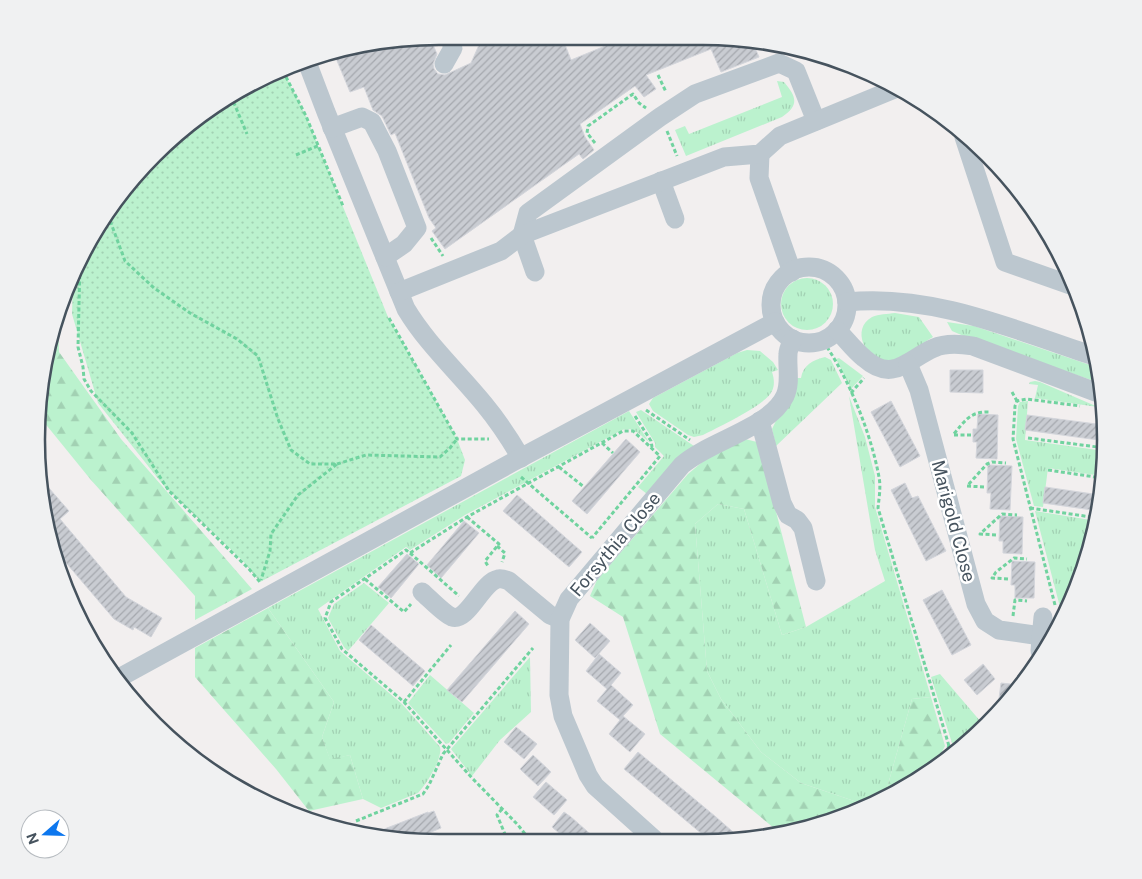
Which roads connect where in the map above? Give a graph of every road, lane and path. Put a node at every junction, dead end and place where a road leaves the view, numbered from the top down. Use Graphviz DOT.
graph roads {
  1 [pos="452,45"];
  2 [pos="444,64"];
  3 [pos="309,67"];
  4 [pos="658,75"];
  5 [pos="888,91"];
  6 [pos="672,101"];
  7 [pos="234,103"];
  8 [pos="653,105"];
  9 [pos="816,121"];
  10 [pos="667,131"];
  11 [pos="334,133"];
  12 [pos="247,134"];
  13 [pos="596,146"];
  14 [pos="967,147"];
  15 [pos="760,154"];
  16 [pos="296,155"];
  17 [pos="677,156"];
  18 [pos="661,182"];
  19 [pos="675,219"];
  20 [pos="110,221"];
  21 [pos="522,235"];
  22 [pos="431,237"];
  23 [pos="385,257"];
  24 [pos="447,262"];
  25 [pos="535,272"];
  26 [pos="792,272"];
  27 [pos="80,279"];
  28 [pos="1064,283"];
  29 [pos="400,292"];
  30 [pos="847,302"];
  31 [pos="775,322"];
  32 [pos="830,335"];
  33 [pos="793,339"];
  34 [pos="1087,354"];
  35 [pos="908,364"];
  36 [pos="865,378"];
  37 [pos="1012,392"];
  38 [pos="1094,392"];
  39 [pos="851,393"];
  40 [pos="1017,402"];
  41 [pos="644,405"];
  42 [pos="1082,407"];
  43 [pos="632,411"];
  44 [pos="990,412"];
  45 [pos="760,421"];
  46 [pos="970,435"];
  47 [pos="1028,438"];
  48 [pos="457,439"];
  49 [pos="602,443"];
  50 [pos="652,447"];
  51 [pos="1097,447"];
  52 [pos="705,449"];
  53 [pos="613,453"];
  54 [pos="521,458"];
  55 [pos="1006,463"];
  56 [pos="336,464"];
  57 [pos="559,467"];
  58 [pos="1048,470"];
  59 [pos="1095,477"];
  60 [pos="528,484"];
  61 [pos="584,487"];
  62 [pos="984,487"];
  63 [pos="1030,508"];
  64 [pos="1018,514"];
  65 [pos="467,517"];
  66 [pos="1089,517"];
  67 [pos="996,535"];
  68 [pos="592,538"];
  69 [pos="497,546"];
  70 [pos="608,551"];
  71 [pos="410,553"];
  72 [pos="505,553"];
  73 [pos="1027,559"];
  74 [pos="485,562"];
  75 [pos="365,579"];
  76 [pos="1008,579"];
  77 [pos="816,581"];
  78 [pos="263,590"];
  79 [pos="422,592"];
  80 [pos="455,592"];
  81 [pos="1027,601"];
  82 [pos="408,607"];
  83 [pos="1050,614"];
  84 [pos="560,619"];
  85 [pos="1012,621"];
  86 [pos="1042,640"];
  87 [pos="1040,644"];
  88 [pos="451,645"];
  89 [pos="533,648"];
  90 [pos="123,675"];
  91 [pos="404,702"];
  92 [pos="949,746"];
  93 [pos="447,750"];
  94 [pos="502,809"];
  95 [pos="356,820"];
  96 [pos="505,834"];
  97 [pos="524,834"];
  98 [pos="648,834"];
  1 -- 2 [label="street"];
  3 -- 11 [label="street"];
  4 -- 6 [label="path"];
  5 -- 9 [label="street"];
  6 -- 9 [label="street"];
  6 -- 21 [label="street"];
  7 -- 12 [label="path"];
  8 -- 13 [label="path"];
  9 -- 15 [label="street"];
  10 -- 17 [label="path"];
  11 -- 16 [label="path"];
  11 -- 23 [label="street"];
  11 -- 23 [label="street"];
  14 -- 28 [label="street"];
  15 -- 18 [label="street"];
  15 -- 26 [label="street"];
  18 -- 19 [label="street"];
  18 -- 21 [label="street"];
  20 -- 56 [label="path"];
  21 -- 25 [label="street"];
  21 -- 29 [label="street"];
  22 -- 24 [label="path"];
  23 -- 29 [label="street"];
  26 -- 30 [label="street"];
  26 -- 31 [label="street"];
  27 -- 78 [label="path"];
  29 -- 54 [label="street"];
  30 -- 32 [label="street"];
  30 -- 34 [label="street"];
  31 -- 33 [label="street"];
  31 -- 54 [label="street"];
  32 -- 33 [label="street"];
  32 -- 35 [label="street"];
  32 -- 39 [label="path"];
  33 -- 45 [label="street, Forsythia Close"];
  35 -- 38 [label="street"];
  35 -- 87 [label="street, Marigold Close"];
  36 -- 39 [label="path"];
  37 -- 40 [label="path"];
  39 -- 92 [label="path"];
  40 -- 42 [label="path"];
  40 -- 63 [label="path"];
  41 -- 52 [label="path"];
  43 -- 50 [label="path"];
  44 -- 46 [label="path"];
  45 -- 52 [label="street, Forsythia Close"];
  45 -- 77 [label="street"];
  47 -- 51 [label="path"];
  48 -- 56 [label="path"];
  49 -- 50 [label="path"];
  49 -- 53 [label="path"];
  49 -- 57 [label="path"];
  50 -- 68 [label="path"];
  52 -- 70 [label="street, Forsythia Close"];
  54 -- 78 [label="street"];
  55 -- 62 [label="path"];
  56 -- 78 [label="path"];
  57 -- 60 [label="path"];
  57 -- 61 [label="path"];
  58 -- 59 [label="path"];
  60 -- 65 [label="path"];
  60 -- 68 [label="path"];
  63 -- 66 [label="path"];
  63 -- 83 [label="path"];
  64 -- 67 [label="path"];
  65 -- 69 [label="path"];
  65 -- 71 [label="path"];
  68 -- 70 [label="path"];
  69 -- 72 [label="path"];
  69 -- 74 [label="path"];
  70 -- 84 [label="street, Forsythia Close"];
  71 -- 75 [label="path"];
  71 -- 80 [label="path"];
  73 -- 76 [label="path"];
  75 -- 82 [label="path"];
  75 -- 91 [label="path"];
  78 -- 90 [label="street"];
  79 -- 84 [label="street"];
  81 -- 85 [label="path"];
  83 -- 86 [label="street, Marigold Close"];
  84 -- 98 [label="street, Forsythia Close"];
  88 -- 91 [label="path"];
  89 -- 93 [label="path"];
  91 -- 93 [label="path"];
  93 -- 94 [label="path"];
  93 -- 95 [label="path"];
  94 -- 96 [label="path"];
  94 -- 97 [label="path"];
}
